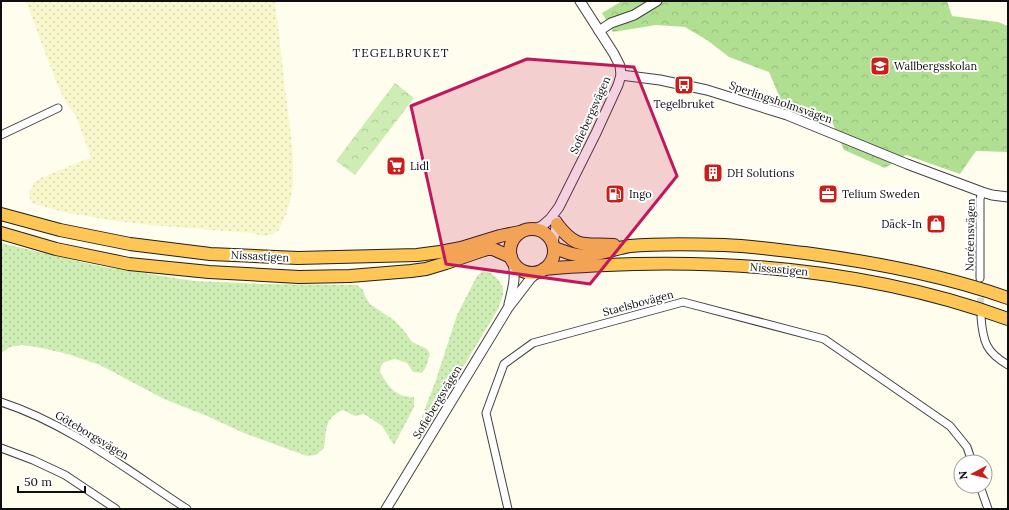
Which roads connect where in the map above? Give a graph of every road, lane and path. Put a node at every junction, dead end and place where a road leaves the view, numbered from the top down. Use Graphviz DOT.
graph roads {
  1 [pos="580,1"];
  2 [pos="657,1"];
  3 [pos="599,32"];
  4 [pos="621,75"];
  5 [pos="58,108"];
  6 [pos="1,135"];
  7 [pos="982,192"];
  8 [pos="1008,197"];
  9 [pos="559,207"];
  10 [pos="1,214"];
  11 [pos="556,224"];
  12 [pos="534,229"];
  13 [pos="520,232"];
  14 [pos="1,233"];
  15 [pos="553,245"];
  16 [pos="629,247"];
  17 [pos="512,259"];
  18 [pos="541,270"];
  19 [pos="980,278"];
  20 [pos="1008,298"];
  21 [pos="508,308"];
  22 [pos="981,317"];
  23 [pos="1008,319"];
  24 [pos="1008,365"];
  25 [pos="1,402"];
  26 [pos="1,448"];
  27 [pos="969,454"];
  28 [pos="983,494"];
  29 [pos="116,509"];
  30 [pos="187,509"];
  31 [pos="386,509"];
  32 [pos="508,509"];
  33 [pos="988,509"];
  1 -- 3 [label="street"];
  2 -- 3 [label="street"];
  3 -- 4 [label="street"];
  4 -- 7 [label="street, Sperlingsholmsvägen"];
  4 -- 9 [label="street, Sofiebergsvägen"];
  5 -- 6 [label="street"];
  7 -- 8 [label="street, Sperlingsholmsvägen"];
  7 -- 19 [label="street, Noréensvägen"];
  9 -- 11 [label="street, Sofiebergsvägen"];
  9 -- 12 [label="street, Sofiebergsvägen"];
  10 -- 13 [label="highway, Nissastigen"];
  11 -- 15 [label="street, Sofiebergsvägen"];
  11 -- 16 [label="highway"];
  12 -- 13 [label="highway"];
  12 -- 15 [label="highway"];
  13 -- 17 [label="highway"];
  14 -- 17 [label="highway, Nissastigen"];
  15 -- 16 [label="highway, Nissastigen"];
  15 -- 18 [label="highway"];
  16 -- 20 [label="highway, Nissastigen"];
  17 -- 18 [label="highway"];
  17 -- 21 [label="street, Sofiebergsvägen"];
  18 -- 21 [label="street, Sofiebergsvägen"];
  18 -- 23 [label="highway, Nissastigen"];
  21 -- 31 [label="street, Sofiebergsvägen"];
  22 -- 24 [label="street"];
  25 -- 30 [label="street, Göteborgsvägen"];
  26 -- 29 [label="street"];
  27 -- 32 [label="street, Staelsbovägen"];
  28 -- 33 [label="street"];
}
